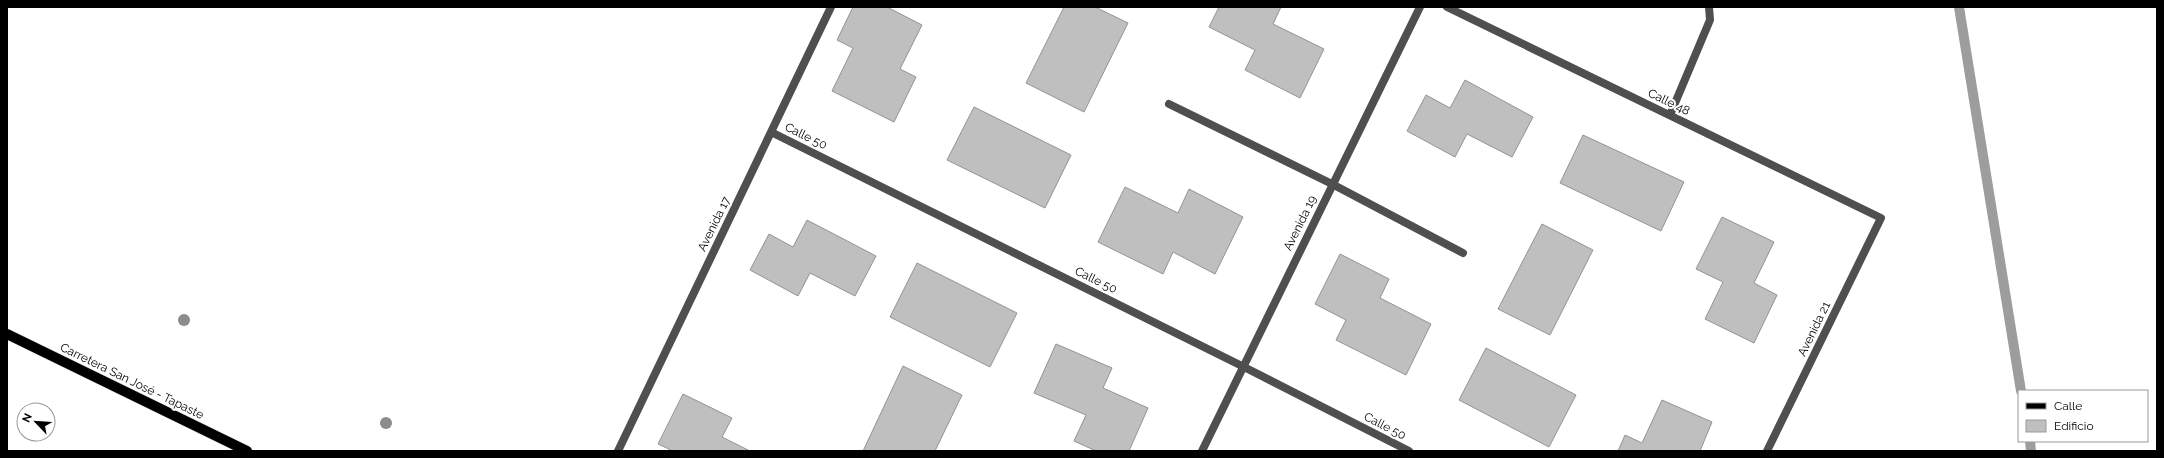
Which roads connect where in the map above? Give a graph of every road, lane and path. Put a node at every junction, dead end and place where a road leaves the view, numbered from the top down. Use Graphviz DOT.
graph roads {
  1 [pos="830,7"];
  2 [pos="1420,7"];
  3 [pos="1447,7"];
  4 [pos="1709,7"];
  5 [pos="1169,104"];
  6 [pos="1670,115"];
  7 [pos="772,132"];
  8 [pos="1332,184"];
  9 [pos="1881,218"];
  10 [pos="1463,253"];
  11 [pos="7,334"];
  12 [pos="1244,367"];
  13 [pos="246,451"];
  14 [pos="618,451"];
  15 [pos="1202,451"];
  16 [pos="1409,451"];
  17 [pos="1767,451"];
  1 -- 7 [label="street, Avenida 17"];
  2 -- 8 [label="street, Avenida 19"];
  3 -- 6 [label="street, Calle 48"];
  4 -- 6 [label="street"];
  5 -- 8 [label="street"];
  6 -- 9 [label="street, Calle 48"];
  7 -- 12 [label="street, Calle 50"];
  7 -- 14 [label="street, Avenida 17"];
  8 -- 10 [label="street"];
  8 -- 12 [label="street, Avenida 19"];
  9 -- 17 [label="street, Avenida 21"];
  11 -- 13 [label="main road, Carretera San José - Tapaste"];
  12 -- 15 [label="street, Avenida 19"];
  12 -- 16 [label="street, Calle 50"];
}
